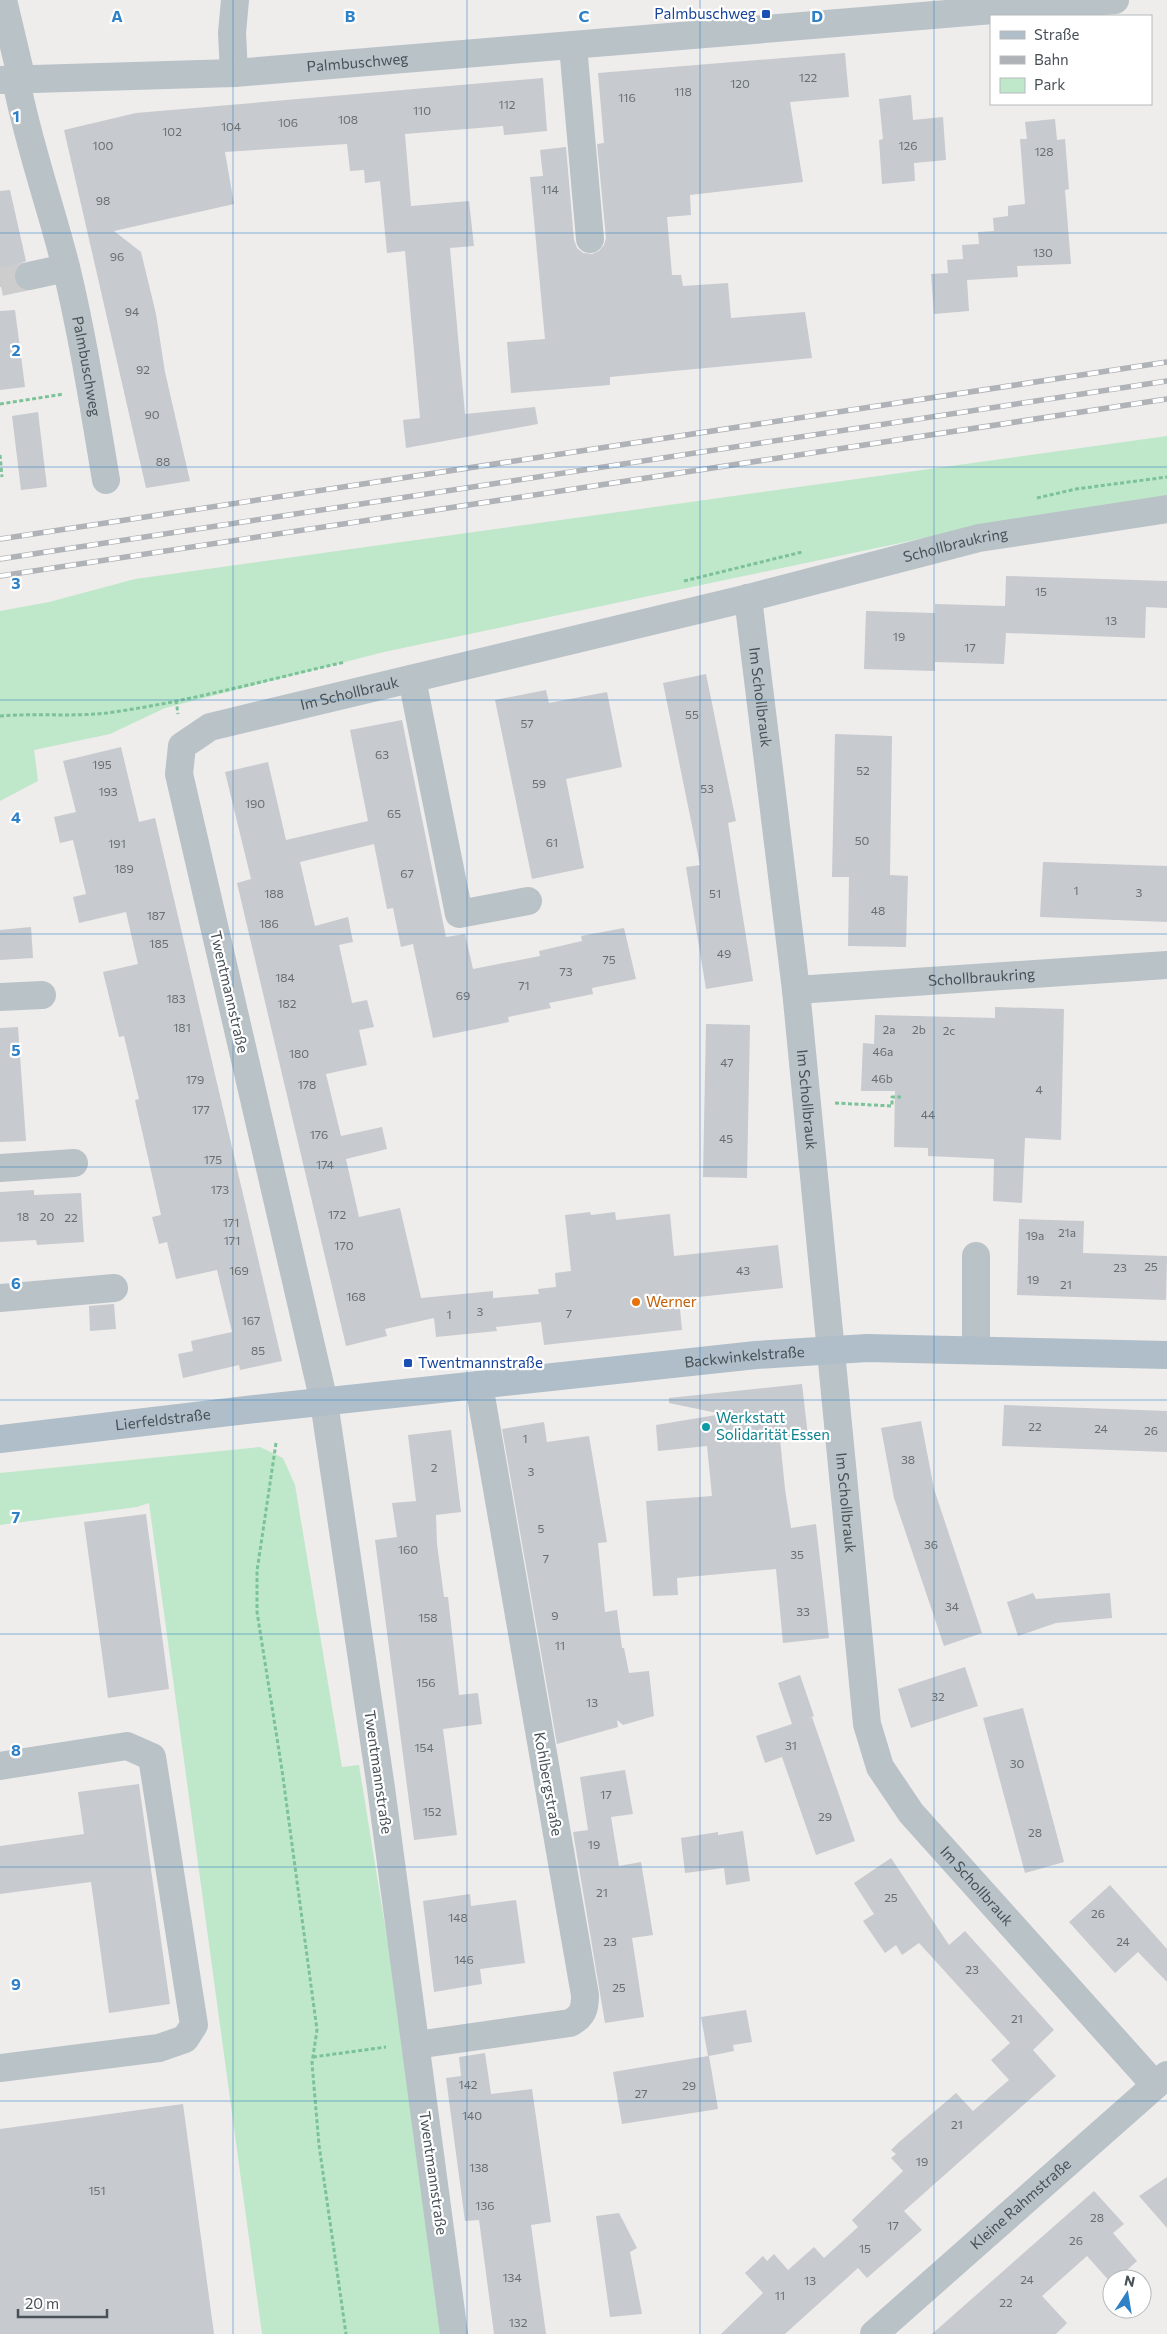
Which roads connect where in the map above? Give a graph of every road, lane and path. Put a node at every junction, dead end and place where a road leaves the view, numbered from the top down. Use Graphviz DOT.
graph roads {
  1 [pos="3,0"];
  2 [pos="235,0"];
  3 [pos="1115,0"];
  4 [pos="1064,11"];
  5 [pos="1008,15"];
  6 [pos="990,16"];
  7 [pos="573,46"];
  8 [pos="234,73"];
  9 [pos="13,80"];
  10 [pos="590,239"];
  11 [pos="66,268"];
  12 [pos="29,276"];
  13 [pos="91,390"];
  14 [pos="0,404"];
  15 [pos="0,455"];
  16 [pos="2,477"];
  17 [pos="106,480"];
  18 [pos="1167,508"];
  19 [pos="748,598"];
  20 [pos="412,679"];
  21 [pos="0,716"];
  22 [pos="180,733"];
  23 [pos="528,901"];
  24 [pos="1167,966"];
  25 [pos="796,990"];
  26 [pos="42,995"];
  27 [pos="0,997"];
  28 [pos="901,1096"];
  29 [pos="807,1105"];
  30 [pos="74,1164"];
  31 [pos="0,1168"];
  32 [pos="976,1256"];
  33 [pos="114,1288"];
  34 [pos="0,1298"];
  35 [pos="832,1350"];
  36 [pos="976,1350"];
  37 [pos="1167,1355"];
  38 [pos="479,1385"];
  39 [pos="324,1402"];
  40 [pos="0,1439"];
  41 [pos="276,1443"];
  42 [pos="0,1766"];
  43 [pos="416,2044"];
  44 [pos="313,2057"];
  45 [pos="0,2068"];
  46 [pos="1161,2080"];
  47 [pos="346,2334"];
  48 [pos="454,2334"];
  49 [pos="874,2334"];
  1 -- 9 [label="street"];
  2 -- 8 [label="street"];
  3 -- 4 [label="street, Palmbuschweg"];
  4 -- 5 [label="street, Palmbuschweg"];
  6 -- 7 [label="street, Palmbuschweg"];
  7 -- 8 [label="street, Palmbuschweg"];
  7 -- 10 [label="street"];
  8 -- 9 [label="street, Palmbuschweg"];
  9 -- 11 [label="street, Palmbuschweg"];
  11 -- 12 [label="street"];
  11 -- 13 [label="street, Palmbuschweg"];
  13 -- 14 [label="path"];
  13 -- 17 [label="street, Palmbuschweg"];
  15 -- 16 [label="path"];
  18 -- 19 [label="street, Schollbraukring"];
  19 -- 20 [label="street, Im Schollbrauk"];
  19 -- 25 [label="street, Im Schollbrauk"];
  20 -- 22 [label="street, Im Schollbrauk"];
  20 -- 23 [label="street"];
  21 -- 22 [label="path"];
  22 -- 39 [label="street, Twentmannstraße"];
  24 -- 25 [label="street, Schollbraukring"];
  25 -- 29 [label="street, Im Schollbrauk"];
  26 -- 27 [label="street"];
  28 -- 29 [label="path"];
  29 -- 35 [label="street, Im Schollbrauk"];
  30 -- 31 [label="street"];
  32 -- 36 [label="street"];
  33 -- 34 [label="street"];
  35 -- 36 [label="main road, Backwinkelstraße"];
  35 -- 38 [label="main road, Backwinkelstraße"];
  35 -- 46 [label="street, Im Schollbrauk"];
  36 -- 37 [label="main road, Backwinkelstraße"];
  38 -- 39 [label="main road, Backwinkelstraße"];
  38 -- 43 [label="street, Kohlbergstraße"];
  39 -- 40 [label="main road, Lierfeldstraße"];
  39 -- 43 [label="street, Twentmannstraße"];
  41 -- 44 [label="path"];
  42 -- 45 [label="street"];
  43 -- 44 [label="path"];
  43 -- 48 [label="street, Twentmannstraße"];
  44 -- 47 [label="path"];
  46 -- 49 [label="street, Kleine Rahmstraße"];
}
